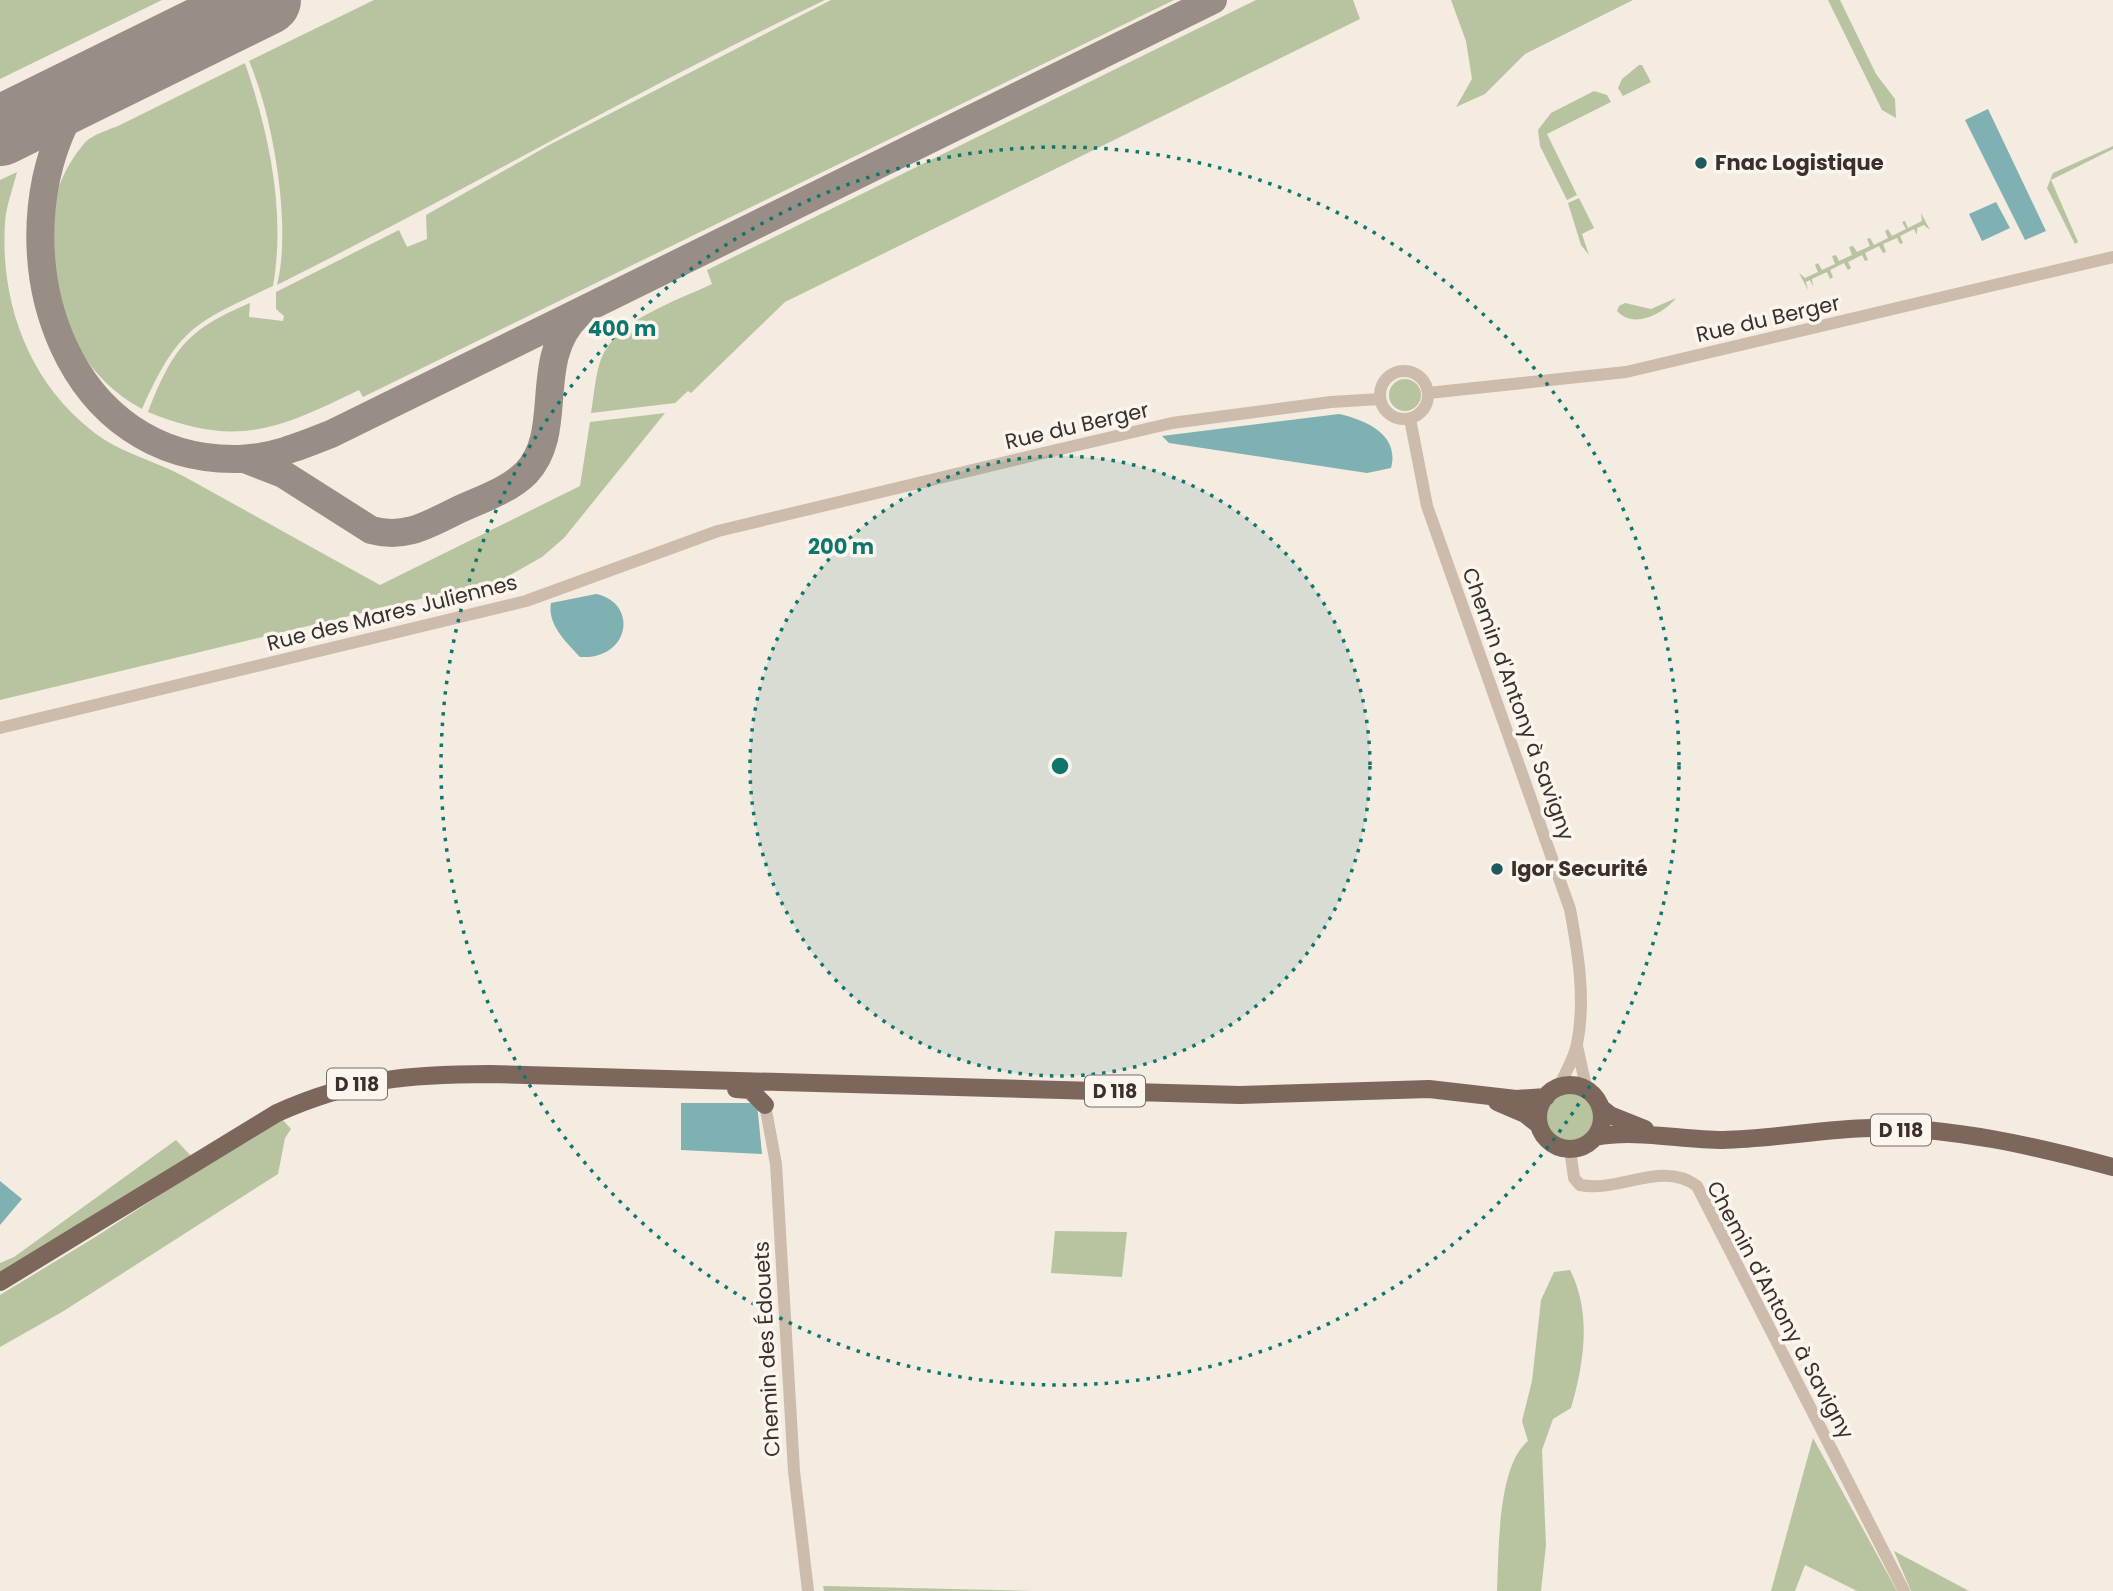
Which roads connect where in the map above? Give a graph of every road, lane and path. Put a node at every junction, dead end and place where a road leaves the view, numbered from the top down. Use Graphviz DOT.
graph roads {
  1 [pos="2113,257"];
  2 [pos="1428,393"];
  3 [pos="1380,400"];
  4 [pos="1410,419"];
  5 [pos="788,514"];
  6 [pos="0,729"];
  7 [pos="1577,1046"];
  8 [pos="689,1080"];
  9 [pos="835,1083"];
  10 [pos="1587,1091"];
  11 [pos="1464,1092"];
  12 [pos="1552,1093"];
  13 [pos="765,1105"];
  14 [pos="1600,1107"];
  15 [pos="1539,1125"];
  16 [pos="1595,1137"];
  17 [pos="1686,1137"];
  18 [pos="1570,1149"];
  19 [pos="2113,1167"];
  20 [pos="0,1282"];
  21 [pos="808,1591"];
  22 [pos="1904,1591"];
  1 -- 2 [label="street, Rue du Berger"];
  2 -- 3 [label="street"];
  2 -- 4 [label="street"];
  3 -- 4 [label="street"];
  3 -- 5 [label="street, Rue du Berger"];
  4 -- 7 [label="street, Chemin d'Antony à Savigny"];
  5 -- 6 [label="street, Rue des Mares Juliennes"];
  7 -- 10 [label="street"];
  7 -- 12 [label="street"];
  8 -- 9 [label="main road, D 118"];
  8 -- 13 [label="main road"];
  8 -- 20 [label="main road, D 118"];
  9 -- 11 [label="main road, D 118"];
  9 -- 13 [label="main road"];
  10 -- 12 [label="main road"];
  10 -- 14 [label="main road"];
  11 -- 12 [label="main road, D 118"];
  11 -- 15 [label="main road, D 118"];
  12 -- 15 [label="main road"];
  13 -- 21 [label="street, Chemin des Édouets"];
  14 -- 16 [label="main road"];
  14 -- 17 [label="main road, D 118"];
  15 -- 18 [label="main road"];
  16 -- 17 [label="main road, D 118"];
  16 -- 18 [label="main road"];
  17 -- 19 [label="main road, D 118"];
  18 -- 22 [label="street, Chemin d'Antony à Savigny"];
}
